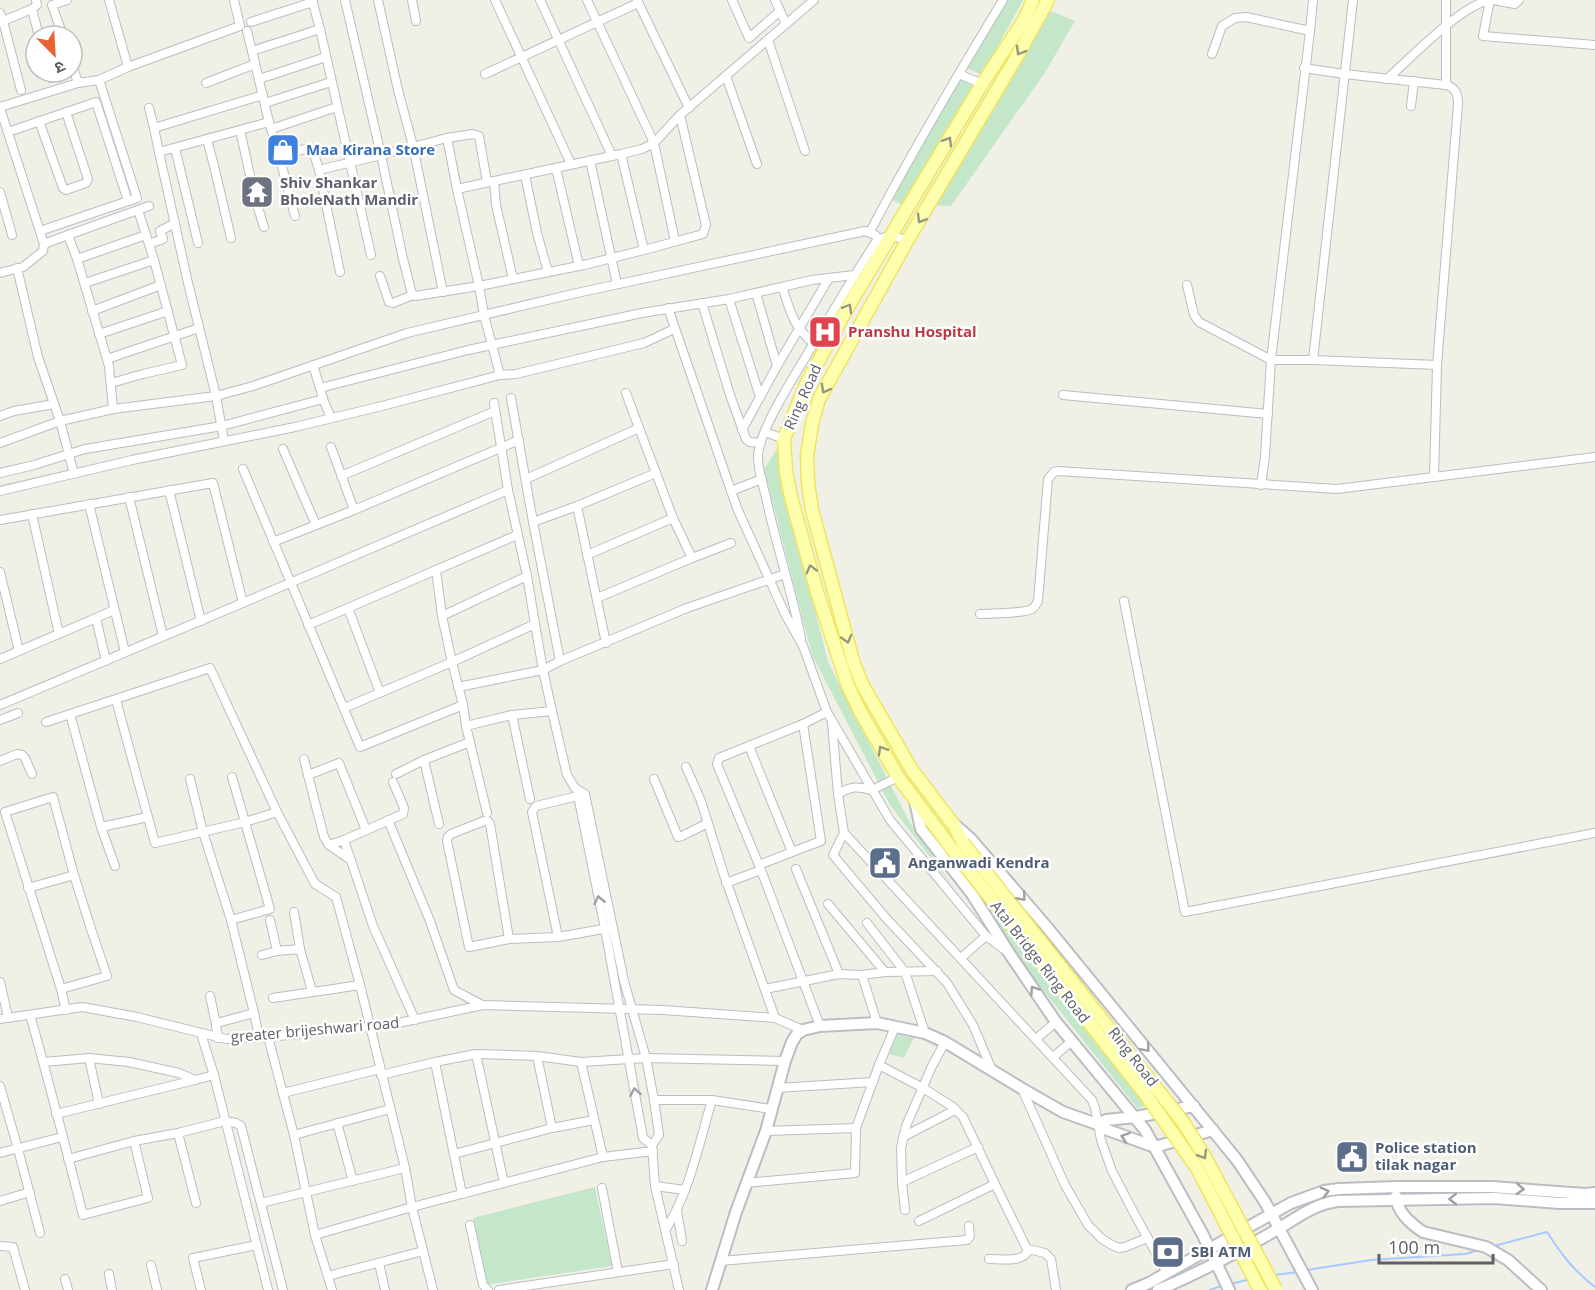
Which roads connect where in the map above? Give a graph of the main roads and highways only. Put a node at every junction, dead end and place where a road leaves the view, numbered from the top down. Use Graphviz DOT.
graph roads {
  1 [pos="1033,0"];
  2 [pos="1048,0"];
  3 [pos="958,846"];
  4 [pos="1260,1290"];
  5 [pos="1276,1290"];
  3 -- 1 [label="main road, Ring Road, one-way"];
  2 -- 3 [label="main road, Ring Road, one-way"];
  3 -- 4 [label="main road, Atal Bridge Ring Road, bridge"];
  3 -- 5 [label="main road, Ring Road, one-way, bridge"];
}
